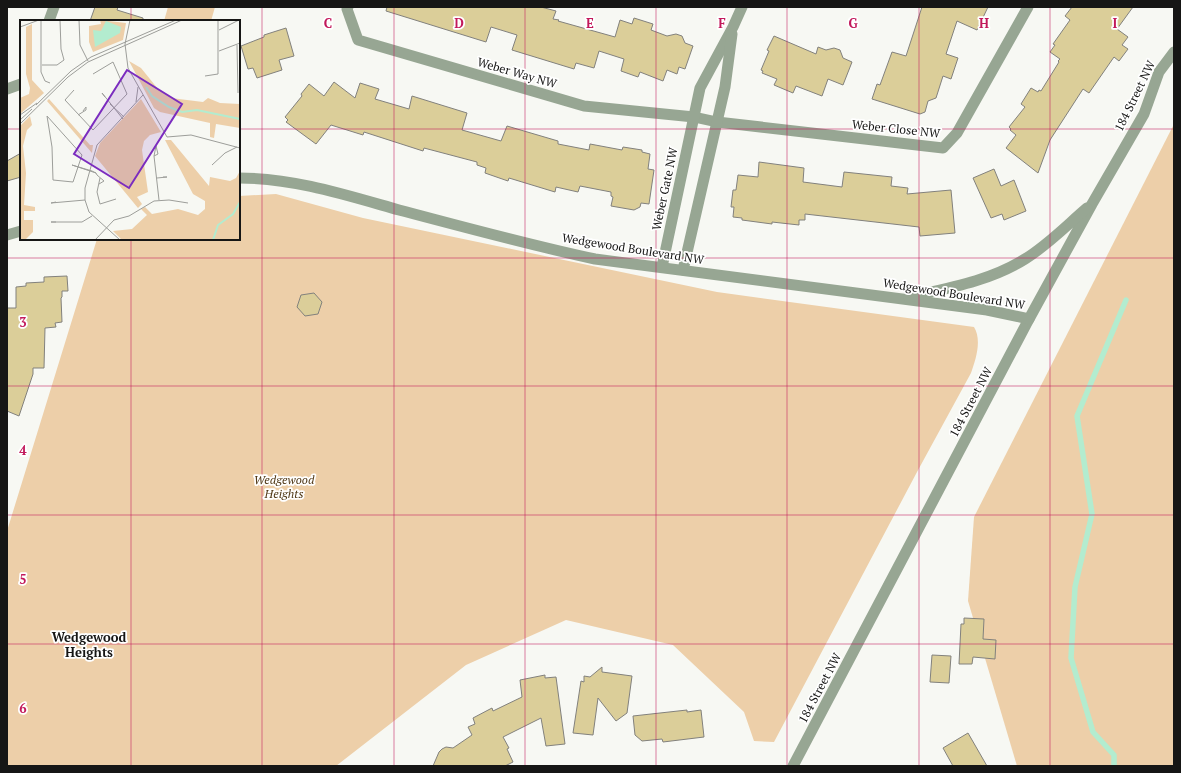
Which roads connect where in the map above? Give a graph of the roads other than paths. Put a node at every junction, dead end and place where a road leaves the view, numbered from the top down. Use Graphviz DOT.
graph roads {
  1 [pos="54,7"];
  2 [pos="348,7"];
  3 [pos="742,7"];
  4 [pos="1028,7"];
  5 [pos="49,20"];
  6 [pos="733,27"];
  7 [pos="1174,52"];
  8 [pos="20,84"];
  9 [pos="7,89"];
  10 [pos="694,117"];
  11 [pos="711,121"];
  12 [pos="240,178"];
  13 [pos="1092,204"];
  14 [pos="20,231"];
  15 [pos="7,235"];
  16 [pos="662,267"];
  17 [pos="683,270"];
  18 [pos="901,299"];
  19 [pos="1029,319"];
  20 [pos="793,766"];
  1 -- 5 [label="street"];
  2 -- 10 [label="street, Weber Way NW"];
  3 -- 6 [label="street"];
  4 -- 11 [label="street, Weber Close NW"];
  6 -- 10 [label="street, Weber Gate NW"];
  6 -- 11 [label="street"];
  7 -- 13 [label="street, 184 Street NW"];
  8 -- 9 [label="street"];
  10 -- 11 [label="street, Weber Way NW"];
  10 -- 16 [label="street, Weber Gate NW"];
  11 -- 17 [label="street"];
  12 -- 16 [label="street, Wedgewood Boulevard NW"];
  13 -- 18 [label="street"];
  13 -- 19 [label="street, 184 Street NW"];
  14 -- 15 [label="street"];
  16 -- 17 [label="street, Wedgewood Boulevard NW"];
  17 -- 18 [label="street, Wedgewood Boulevard NW"];
  18 -- 19 [label="street, Wedgewood Boulevard NW"];
  19 -- 20 [label="street, 184 Street NW"];
}
